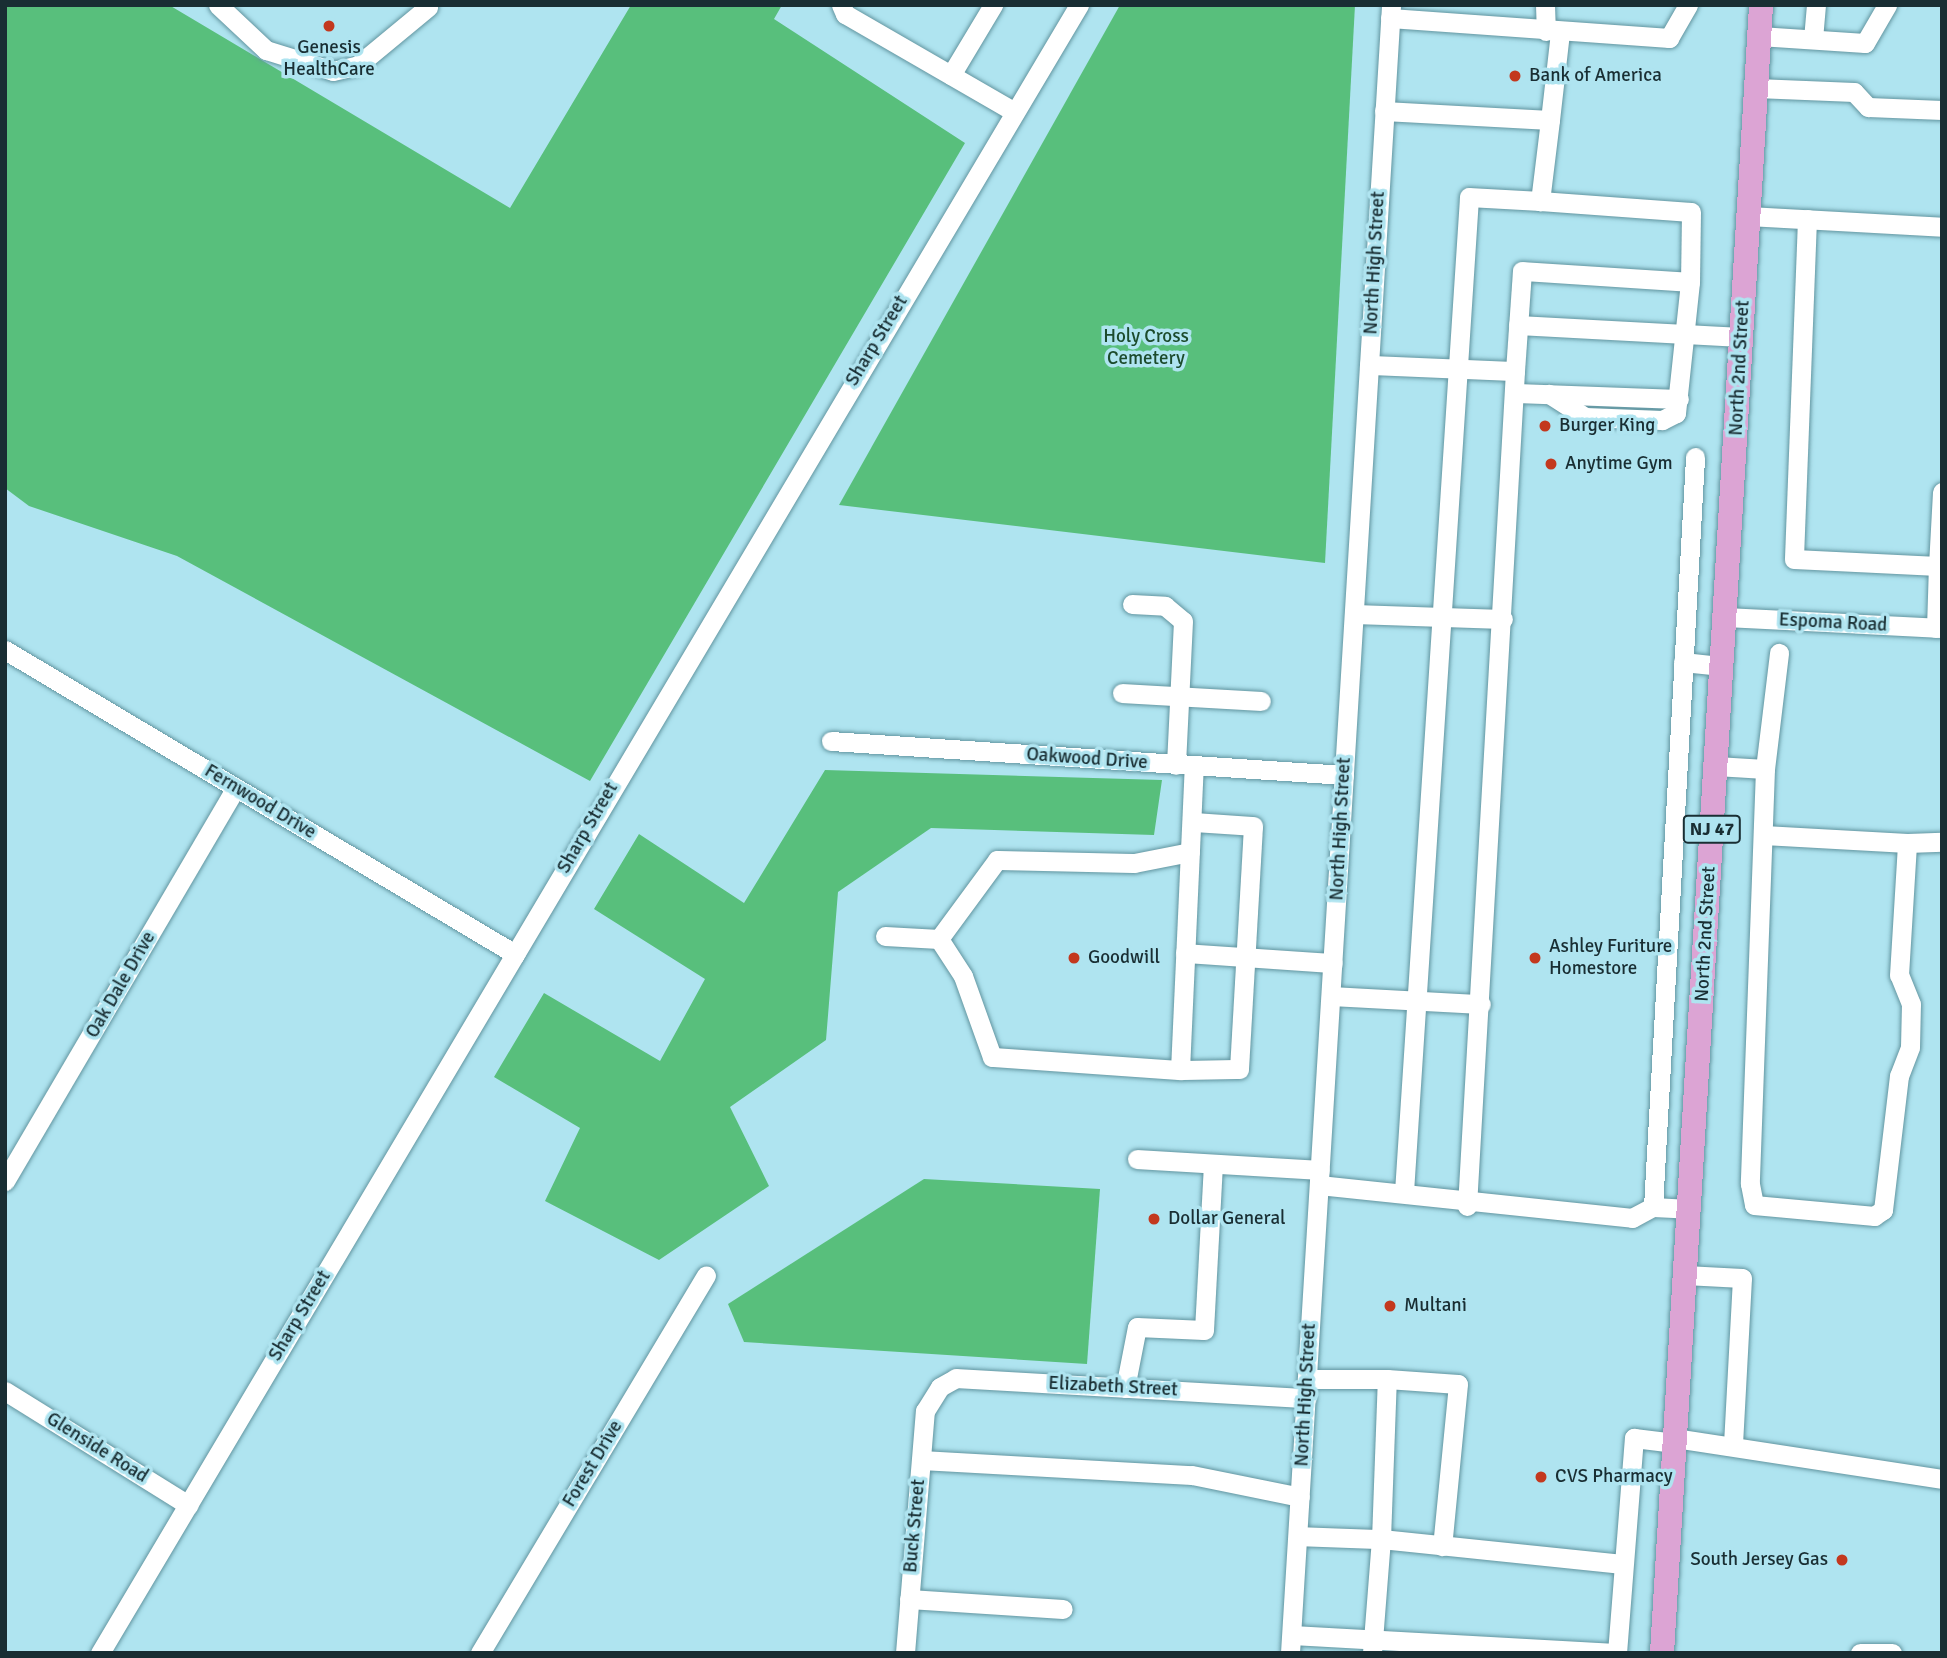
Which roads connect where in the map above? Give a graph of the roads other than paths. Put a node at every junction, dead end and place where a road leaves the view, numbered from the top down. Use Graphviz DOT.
graph roads {
  1 [pos="218,5"];
  2 [pos="841,5"];
  3 [pos="993,5"];
  4 [pos="1079,5"];
  5 [pos="1545,5"];
  6 [pos="1688,5"];
  7 [pos="1761,5"];
  8 [pos="1816,5"];
  9 [pos="1887,5"];
  10 [pos="428,7"];
  11 [pos="1390,12"];
  12 [pos="1553,32"];
  13 [pos="1759,36"];
  14 [pos="1813,39"];
  15 [pos="951,75"];
  16 [pos="1756,88"];
  17 [pos="1942,110"];
  18 [pos="1384,111"];
  19 [pos="1014,112"];
  20 [pos="1550,120"];
  21 [pos="1540,201"];
  22 [pos="1748,216"];
  23 [pos="1807,219"];
  24 [pos="1942,227"];
  25 [pos="1690,282"];
  26 [pos="1518,325"];
  27 [pos="1685,333"];
  28 [pos="1741,337"];
  29 [pos="1369,365"];
  30 [pos="1454,368"];
  31 [pos="1515,370"];
  32 [pos="1516,393"];
  33 [pos="1695,457"];
  34 [pos="1942,492"];
  35 [pos="1938,566"];
  36 [pos="1132,604"];
  37 [pos="1354,614"];
  38 [pos="1439,616"];
  39 [pos="1725,617"];
  40 [pos="1503,619"];
  41 [pos="1939,628"];
  42 [pos="5,650"];
  43 [pos="1779,653"];
  44 [pos="1683,662"];
  45 [pos="1721,666"];
  46 [pos="1122,693"];
  47 [pos="1179,694"];
  48 [pos="1261,701"];
  49 [pos="831,741"];
  50 [pos="1185,766"];
  51 [pos="1716,766"];
  52 [pos="1765,769"];
  53 [pos="1344,775"];
  54 [pos="236,788"];
  55 [pos="1192,822"];
  56 [pos="1764,835"];
  57 [pos="1942,842"];
  58 [pos="1907,843"];
  59 [pos="1190,852"];
  60 [pos="885,936"];
  61 [pos="939,939"];
  62 [pos="1185,953"];
  63 [pos="515,954"];
  64 [pos="1246,957"];
  65 [pos="1333,963"];
  66 [pos="1331,996"];
  67 [pos="1416,1001"];
  68 [pos="1481,1004"];
  69 [pos="1180,1070"];
  70 [pos="1137,1159"];
  71 [pos="1213,1164"];
  72 [pos="1320,1178"];
  73 [pos="5,1181"];
  74 [pos="1404,1192"];
  75 [pos="1467,1206"];
  76 [pos="1653,1207"];
  77 [pos="1689,1209"];
  78 [pos="706,1275"];
  79 [pos="1685,1275"];
  80 [pos="1387,1379"];
  81 [pos="1125,1388"];
  82 [pos="1306,1389"];
  83 [pos="5,1391"];
  84 [pos="928,1399"];
  85 [pos="1675,1441"];
  86 [pos="1733,1446"];
  87 [pos="920,1460"];
  88 [pos="1942,1479"];
  89 [pos="1300,1497"];
  90 [pos="188,1505"];
  91 [pos="1298,1536"];
  92 [pos="1381,1539"];
  93 [pos="1442,1546"];
  94 [pos="1623,1564"];
  95 [pos="909,1599"];
  96 [pos="1063,1609"];
  97 [pos="1291,1644"];
  98 [pos="1372,1646"];
  99 [pos="100,1653"];
  100 [pos="480,1653"];
  101 [pos="905,1653"];
  102 [pos="1616,1653"];
  103 [pos="1662,1653"];
  104 [pos="1860,1653"];
  105 [pos="1892,1653"];
  1 -- 10 [label="street"];
  2 -- 15 [label="street"];
  3 -- 15 [label="street"];
  4 -- 19 [label="street, Sharp Street"];
  5 -- 12 [label="street"];
  6 -- 12 [label="street"];
  7 -- 13 [label="main road, North 2nd Street / NJ 47"];
  8 -- 14 [label="street"];
  9 -- 14 [label="street"];
  11 -- 12 [label="street"];
  11 -- 18 [label="street, North High Street"];
  12 -- 20 [label="street"];
  13 -- 14 [label="street"];
  13 -- 16 [label="main road, North 2nd Street / NJ 47"];
  15 -- 19 [label="street"];
  16 -- 17 [label="street"];
  16 -- 22 [label="main road, North 2nd Street / NJ 47"];
  18 -- 20 [label="street"];
  18 -- 29 [label="street, North High Street"];
  19 -- 63 [label="street, Sharp Street"];
  20 -- 21 [label="street"];
  21 -- 25 [label="street"];
  21 -- 30 [label="street"];
  22 -- 23 [label="street"];
  22 -- 28 [label="main road, North 2nd Street / NJ 47"];
  23 -- 24 [label="street"];
  23 -- 35 [label="street"];
  25 -- 26 [label="street"];
  25 -- 27 [label="street"];
  26 -- 27 [label="street"];
  26 -- 31 [label="street"];
  27 -- 28 [label="street"];
  27 -- 32 [label="street"];
  28 -- 39 [label="main road, North 2nd Street / NJ 47"];
  29 -- 30 [label="street"];
  29 -- 37 [label="street, North High Street"];
  30 -- 31 [label="street"];
  30 -- 38 [label="street"];
  31 -- 32 [label="street"];
  32 -- 40 [label="street"];
  33 -- 44 [label="street"];
  34 -- 35 [label="street"];
  35 -- 41 [label="street"];
  36 -- 47 [label="street"];
  37 -- 38 [label="street"];
  37 -- 53 [label="street, North High Street"];
  38 -- 40 [label="street"];
  38 -- 67 [label="street"];
  39 -- 41 [label="street, Espoma Road"];
  39 -- 45 [label="main road, North 2nd Street / NJ 47"];
  40 -- 68 [label="street"];
  42 -- 54 [label="street, Fernwood Drive"];
  43 -- 52 [label="street"];
  44 -- 45 [label="street"];
  44 -- 76 [label="street"];
  45 -- 51 [label="main road, North 2nd Street / NJ 47"];
  46 -- 47 [label="street"];
  47 -- 48 [label="street"];
  47 -- 50 [label="street"];
  49 -- 50 [label="street, Oakwood Drive"];
  50 -- 53 [label="street, Oakwood Drive"];
  50 -- 55 [label="street"];
  51 -- 52 [label="street"];
  51 -- 77 [label="main road, North 2nd Street / NJ 47"];
  52 -- 56 [label="street"];
  53 -- 65 [label="street, North High Street"];
  54 -- 63 [label="street, Fernwood Drive"];
  54 -- 73 [label="street, Oak Dale Drive"];
  55 -- 59 [label="street"];
  55 -- 64 [label="street"];
  56 -- 58 [label="street"];
  56 -- 58 [label="street"];
  57 -- 58 [label="street"];
  59 -- 61 [label="street"];
  59 -- 62 [label="street"];
  60 -- 61 [label="street"];
  61 -- 69 [label="street"];
  62 -- 64 [label="street"];
  62 -- 69 [label="street"];
  63 -- 90 [label="street, Sharp Street"];
  64 -- 65 [label="street"];
  64 -- 69 [label="street"];
  65 -- 66 [label="street, North High Street"];
  66 -- 67 [label="street"];
  66 -- 72 [label="street, North High Street"];
  67 -- 68 [label="street"];
  67 -- 74 [label="street"];
  68 -- 75 [label="street"];
  70 -- 71 [label="street"];
  71 -- 72 [label="street"];
  71 -- 81 [label="street"];
  72 -- 74 [label="street"];
  72 -- 82 [label="street, North High Street"];
  74 -- 75 [label="street"];
  75 -- 76 [label="street"];
  76 -- 77 [label="street"];
  77 -- 79 [label="main road, North 2nd Street / NJ 47"];
  78 -- 100 [label="street, Forest Drive"];
  79 -- 85 [label="main road, North 2nd Street / NJ 47"];
  79 -- 86 [label="street"];
  80 -- 82 [label="street, Elizabeth Street"];
  80 -- 92 [label="street"];
  80 -- 93 [label="street, Elizabeth Street"];
  81 -- 82 [label="street, Elizabeth Street"];
  81 -- 84 [label="street, Elizabeth Street"];
  82 -- 89 [label="street, North High Street"];
  83 -- 90 [label="street, Glenside Road"];
  84 -- 87 [label="street, Buck Street"];
  85 -- 86 [label="street"];
  85 -- 94 [label="street"];
  85 -- 103 [label="main road, North 2nd Street / NJ 47"];
  86 -- 88 [label="street"];
  87 -- 89 [label="street"];
  87 -- 95 [label="street, Buck Street"];
  89 -- 91 [label="street, North High Street"];
  90 -- 99 [label="street, Sharp Street"];
  91 -- 92 [label="street"];
  91 -- 97 [label="street, North High Street"];
  92 -- 93 [label="street"];
  92 -- 98 [label="street"];
  93 -- 94 [label="street"];
  94 -- 102 [label="street"];
  95 -- 96 [label="street"];
  95 -- 101 [label="street, Buck Street"];
  97 -- 98 [label="street"];
  98 -- 102 [label="street"];
  104 -- 105 [label="street"];
}
